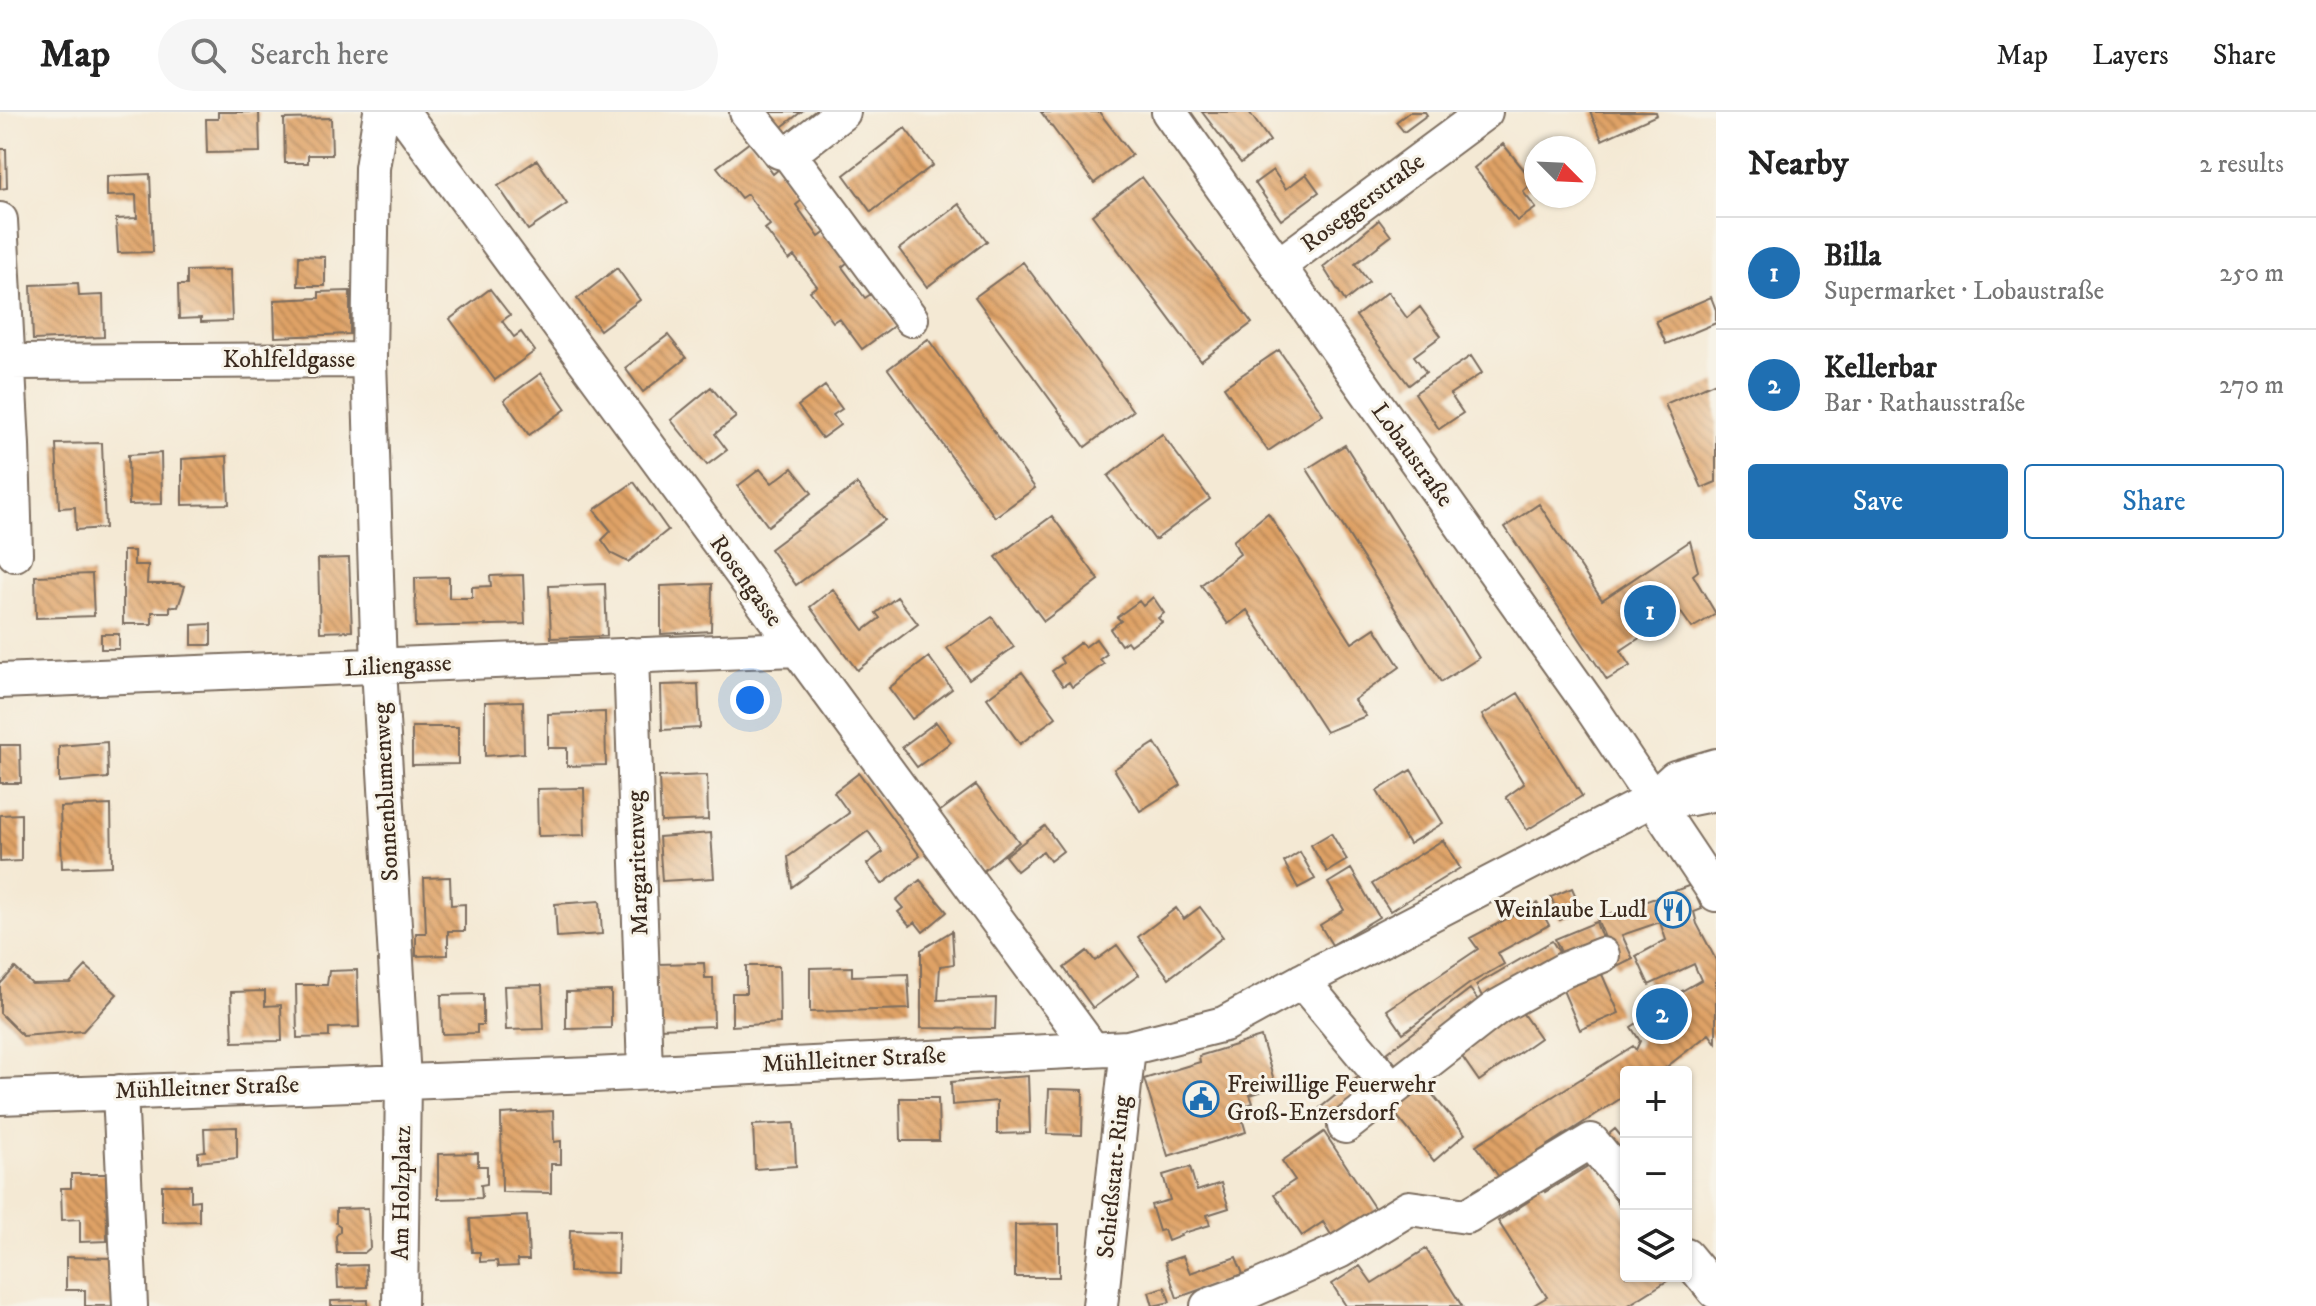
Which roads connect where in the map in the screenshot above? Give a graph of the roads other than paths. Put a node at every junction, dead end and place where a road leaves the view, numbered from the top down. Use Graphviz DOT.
graph roads {
  1 [pos="381,112"];
  2 [pos="402,112"];
  3 [pos="747,112"];
  4 [pos="843,112"];
  5 [pos="1169,112"];
  6 [pos="1485,112"];
  7 [pos="789,154"];
  8 [pos="1,220"];
  9 [pos="1278,266"];
  10 [pos="911,319"];
  11 [pos="369,360"];
  12 [pos="9,362"];
  13 [pos="6,446"];
  14 [pos="15,554"];
  15 [pos="795,649"];
  16 [pos="631,655"];
  17 [pos="379,668"];
  18 [pos="0,681"];
  19 [pos="1716,766"];
  20 [pos="1716,793"];
  21 [pos="1651,800"];
  22 [pos="1716,894"];
  23 [pos="1602,955"];
  24 [pos="1302,981"];
  25 [pos="1128,1048"];
  26 [pos="1092,1049"];
  27 [pos="645,1071"];
  28 [pos="403,1080"];
  29 [pos="1392,1089"];
  30 [pos="120,1092"];
  31 [pos="0,1097"];
  32 [pos="1345,1126"];
  33 [pos="1620,1176"];
  34 [pos="1692,1263"];
  35 [pos="1715,1291"];
  36 [pos="130,1306"];
  37 [pos="400,1306"];
  38 [pos="1100,1306"];
  39 [pos="1208,1306"];
  1 -- 11 [label="street, Kohlfeldgasse"];
  2 -- 15 [label="street, Rosengasse"];
  3 -- 7 [label="street"];
  4 -- 7 [label="street"];
  5 -- 9 [label="street, Lobaustraße"];
  6 -- 9 [label="street, Roseggerstraße"];
  7 -- 10 [label="street"];
  8 -- 12 [label="street"];
  9 -- 21 [label="street, Lobaustraße"];
  11 -- 12 [label="street, Kohlfeldgasse"];
  11 -- 17 [label="street, Sonnenblumenweg"];
  12 -- 13 [label="street"];
  13 -- 14 [label="street"];
  15 -- 16 [label="street, Liliengasse"];
  15 -- 26 [label="street, Rosengasse"];
  16 -- 17 [label="street, Liliengasse"];
  16 -- 27 [label="street, Margaritenweg"];
  17 -- 18 [label="street, Liliengasse"];
  17 -- 28 [label="street, Sonnenblumenweg"];
  19 -- 21 [label="street"];
  20 -- 21 [label="street"];
  21 -- 22 [label="street, Lobaustraße"];
  21 -- 24 [label="street, Mühlleitner Straße"];
  23 -- 29 [label="street"];
  24 -- 25 [label="street, Mühlleitner Straße"];
  24 -- 29 [label="street"];
  25 -- 26 [label="street, Mühlleitner Straße"];
  25 -- 38 [label="street, Schießstatt-Ring"];
  26 -- 27 [label="street, Mühlleitner Straße"];
  27 -- 28 [label="street, Mühlleitner Straße"];
  28 -- 30 [label="street, Mühlleitner Straße"];
  28 -- 37 [label="street, Am Holzplatz"];
  29 -- 32 [label="street"];
  30 -- 31 [label="street, Mühlleitner Straße"];
  30 -- 36 [label="street"];
  33 -- 39 [label="street"];
  34 -- 35 [label="street"];
}
